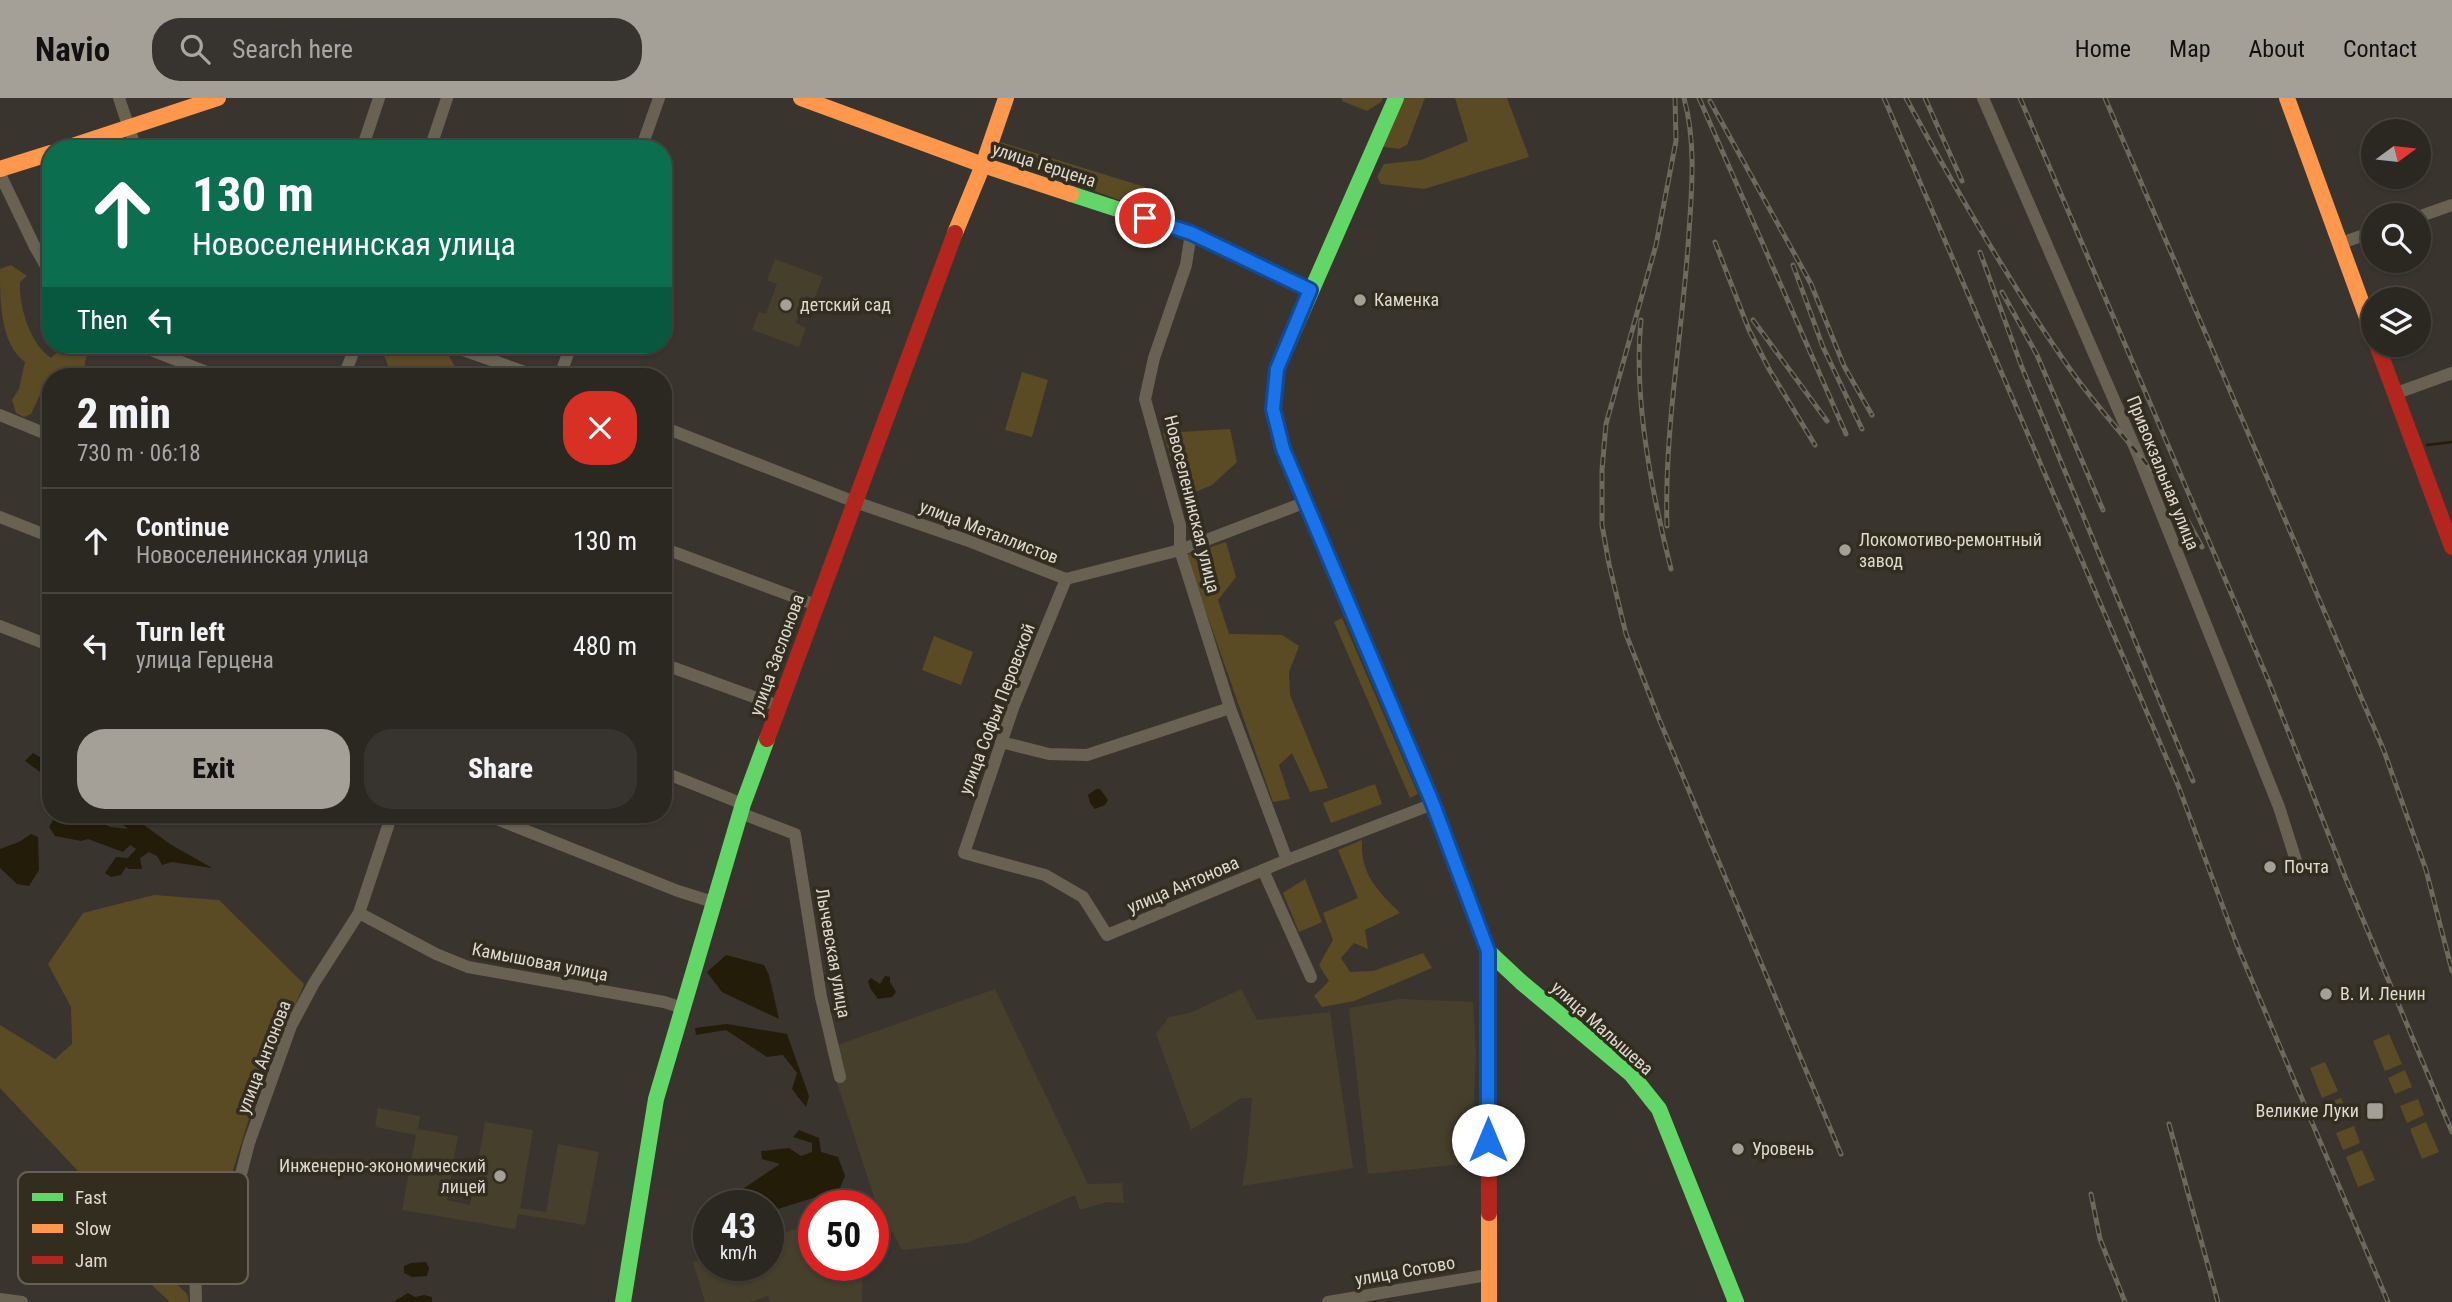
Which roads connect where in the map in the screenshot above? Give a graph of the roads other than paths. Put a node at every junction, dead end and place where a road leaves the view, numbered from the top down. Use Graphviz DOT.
graph roads {
  1 [pos="119,98"];
  2 [pos="218,98"];
  3 [pos="379,98"];
  4 [pos="447,98"];
  5 [pos="659,98"];
  6 [pos="801,98"];
  7 [pos="1006,98"];
  8 [pos="1396,98"];
  9 [pos="1983,98"];
  10 [pos="2287,98"];
  11 [pos="129,127"];
  12 [pos="90,140"];
  13 [pos="133,140"];
  14 [pos="365,140"];
  15 [pos="433,140"];
  16 [pos="644,140"];
  17 [pos="42,156"];
  18 [pos="983,165"];
  19 [pos="0,171"];
  20 [pos="2452,205"];
  21 [pos="2431,212"];
  22 [pos="1191,233"];
  23 [pos="2361,236"];
  24 [pos="2340,243"];
  25 [pos="42,259"];
  26 [pos="1310,290"];
  27 [pos="2361,301"];
  28 [pos="161,354"];
  29 [pos="474,354"];
  30 [pos="2381,357"];
  31 [pos="197,368"];
  32 [pos="514,368"];
  33 [pos="2452,373"];
  34 [pos="2394,394"];
  35 [pos="0,415"];
  36 [pos="672,431"];
  37 [pos="42,432"];
  38 [pos="855,502"];
  39 [pos="1306,502"];
  40 [pos="0,517"];
  41 [pos="42,533"];
  42 [pos="2452,547"];
  43 [pos="1180,550"];
  44 [pos="672,551"];
  45 [pos="1066,579"];
  46 [pos="816,605"];
  47 [pos="0,626"];
  48 [pos="42,642"];
  49 [pos="672,667"];
  50 [pos="779,706"];
  51 [pos="1230,708"];
  52 [pos="1001,742"];
  53 [pos="672,776"];
  54 [pos="1433,804"];
  55 [pos="742,808"];
  56 [pos="389,823"];
  57 [pos="507,823"];
  58 [pos="964,853"];
  59 [pos="1287,860"];
  60 [pos="2298,867"];
  61 [pos="1263,870"];
  62 [pos="713,902"];
  63 [pos="359,913"];
  64 [pos="1488,951"];
  65 [pos="1311,976"];
  66 [pos="683,1008"];
  67 [pos="840,1077"];
  68 [pos="242,1172"];
  69 [pos="1487,1275"];
  70 [pos="194,1284"];
  71 [pos="0,1298"];
  72 [pos="22,1302"];
  73 [pos="196,1302"];
  74 [pos="623,1302"];
  75 [pos="1328,1302"];
  76 [pos="1489,1302"];
  77 [pos="1736,1302"];
  1 -- 11 [label="street"];
  2 -- 11 [label="main road"];
  3 -- 14 [label="street"];
  4 -- 15 [label="street"];
  5 -- 16 [label="street"];
  6 -- 18 [label="main road, улица Герцена"];
  7 -- 18 [label="main road, улица Заслонова"];
  8 -- 26 [label="main road"];
  9 -- 60 [label="street, Привокзальная улица"];
  10 -- 24 [label="main road"];
  11 -- 12 [label="main road"];
  11 -- 13 [label="street"];
  17 -- 19 [label="main road"];
  18 -- 22 [label="main road, улица Герцена"];
  18 -- 38 [label="main road, улица Заслонова"];
  19 -- 25 [label="street"];
  20 -- 21 [label="street"];
  22 -- 26 [label="main road, улица Герцена"];
  22 -- 43 [label="street, Новоселенинская улица"];
  23 -- 24 [label="street"];
  24 -- 27 [label="main road"];
  26 -- 39 [label="main road"];
  28 -- 31 [label="street"];
  29 -- 32 [label="street"];
  30 -- 34 [label="main road"];
  33 -- 34 [label="street"];
  34 -- 42 [label="main road"];
  35 -- 37 [label="street"];
  36 -- 38 [label="street, улица Металлистов"];
  38 -- 45 [label="street, улица Металлистов"];
  38 -- 46 [label="main road, улица Заслонова"];
  39 -- 43 [label="street, улица Металлистов"];
  39 -- 54 [label="main road"];
  40 -- 41 [label="street"];
  43 -- 45 [label="street, улица Металлистов"];
  43 -- 51 [label="street, Новоселенинская улица"];
  44 -- 46 [label="street"];
  45 -- 52 [label="street, улица Софьи Перовской"];
  46 -- 50 [label="main road, улица Заслонова"];
  47 -- 48 [label="street"];
  49 -- 50 [label="street"];
  50 -- 55 [label="main road, улица Заслонова"];
  51 -- 52 [label="street"];
  51 -- 59 [label="street, Новоселенинская улица"];
  52 -- 58 [label="street, улица Софьи Перовской"];
  53 -- 55 [label="street"];
  54 -- 59 [label="street, улица Антонова"];
  54 -- 64 [label="main road"];
  55 -- 62 [label="main road, улица Заслонова"];
  55 -- 67 [label="street, Лычевская улица"];
  56 -- 63 [label="street, улица Антонова"];
  57 -- 62 [label="street"];
  58 -- 61 [label="street, улица Антонова"];
  59 -- 61 [label="street, улица Антонова"];
  61 -- 65 [label="street"];
  62 -- 66 [label="main road, улица Заслонова"];
  63 -- 66 [label="street, Камышовая улица"];
  63 -- 68 [label="street, улица Антонова"];
  64 -- 69 [label="main road"];
  64 -- 77 [label="main road, улица Малышева"];
  66 -- 74 [label="main road, улица Заслонова"];
  69 -- 75 [label="street, улица Сотово"];
  69 -- 76 [label="main road"];
  70 -- 73 [label="street, улица Антонова"];
  71 -- 72 [label="street"];
}
